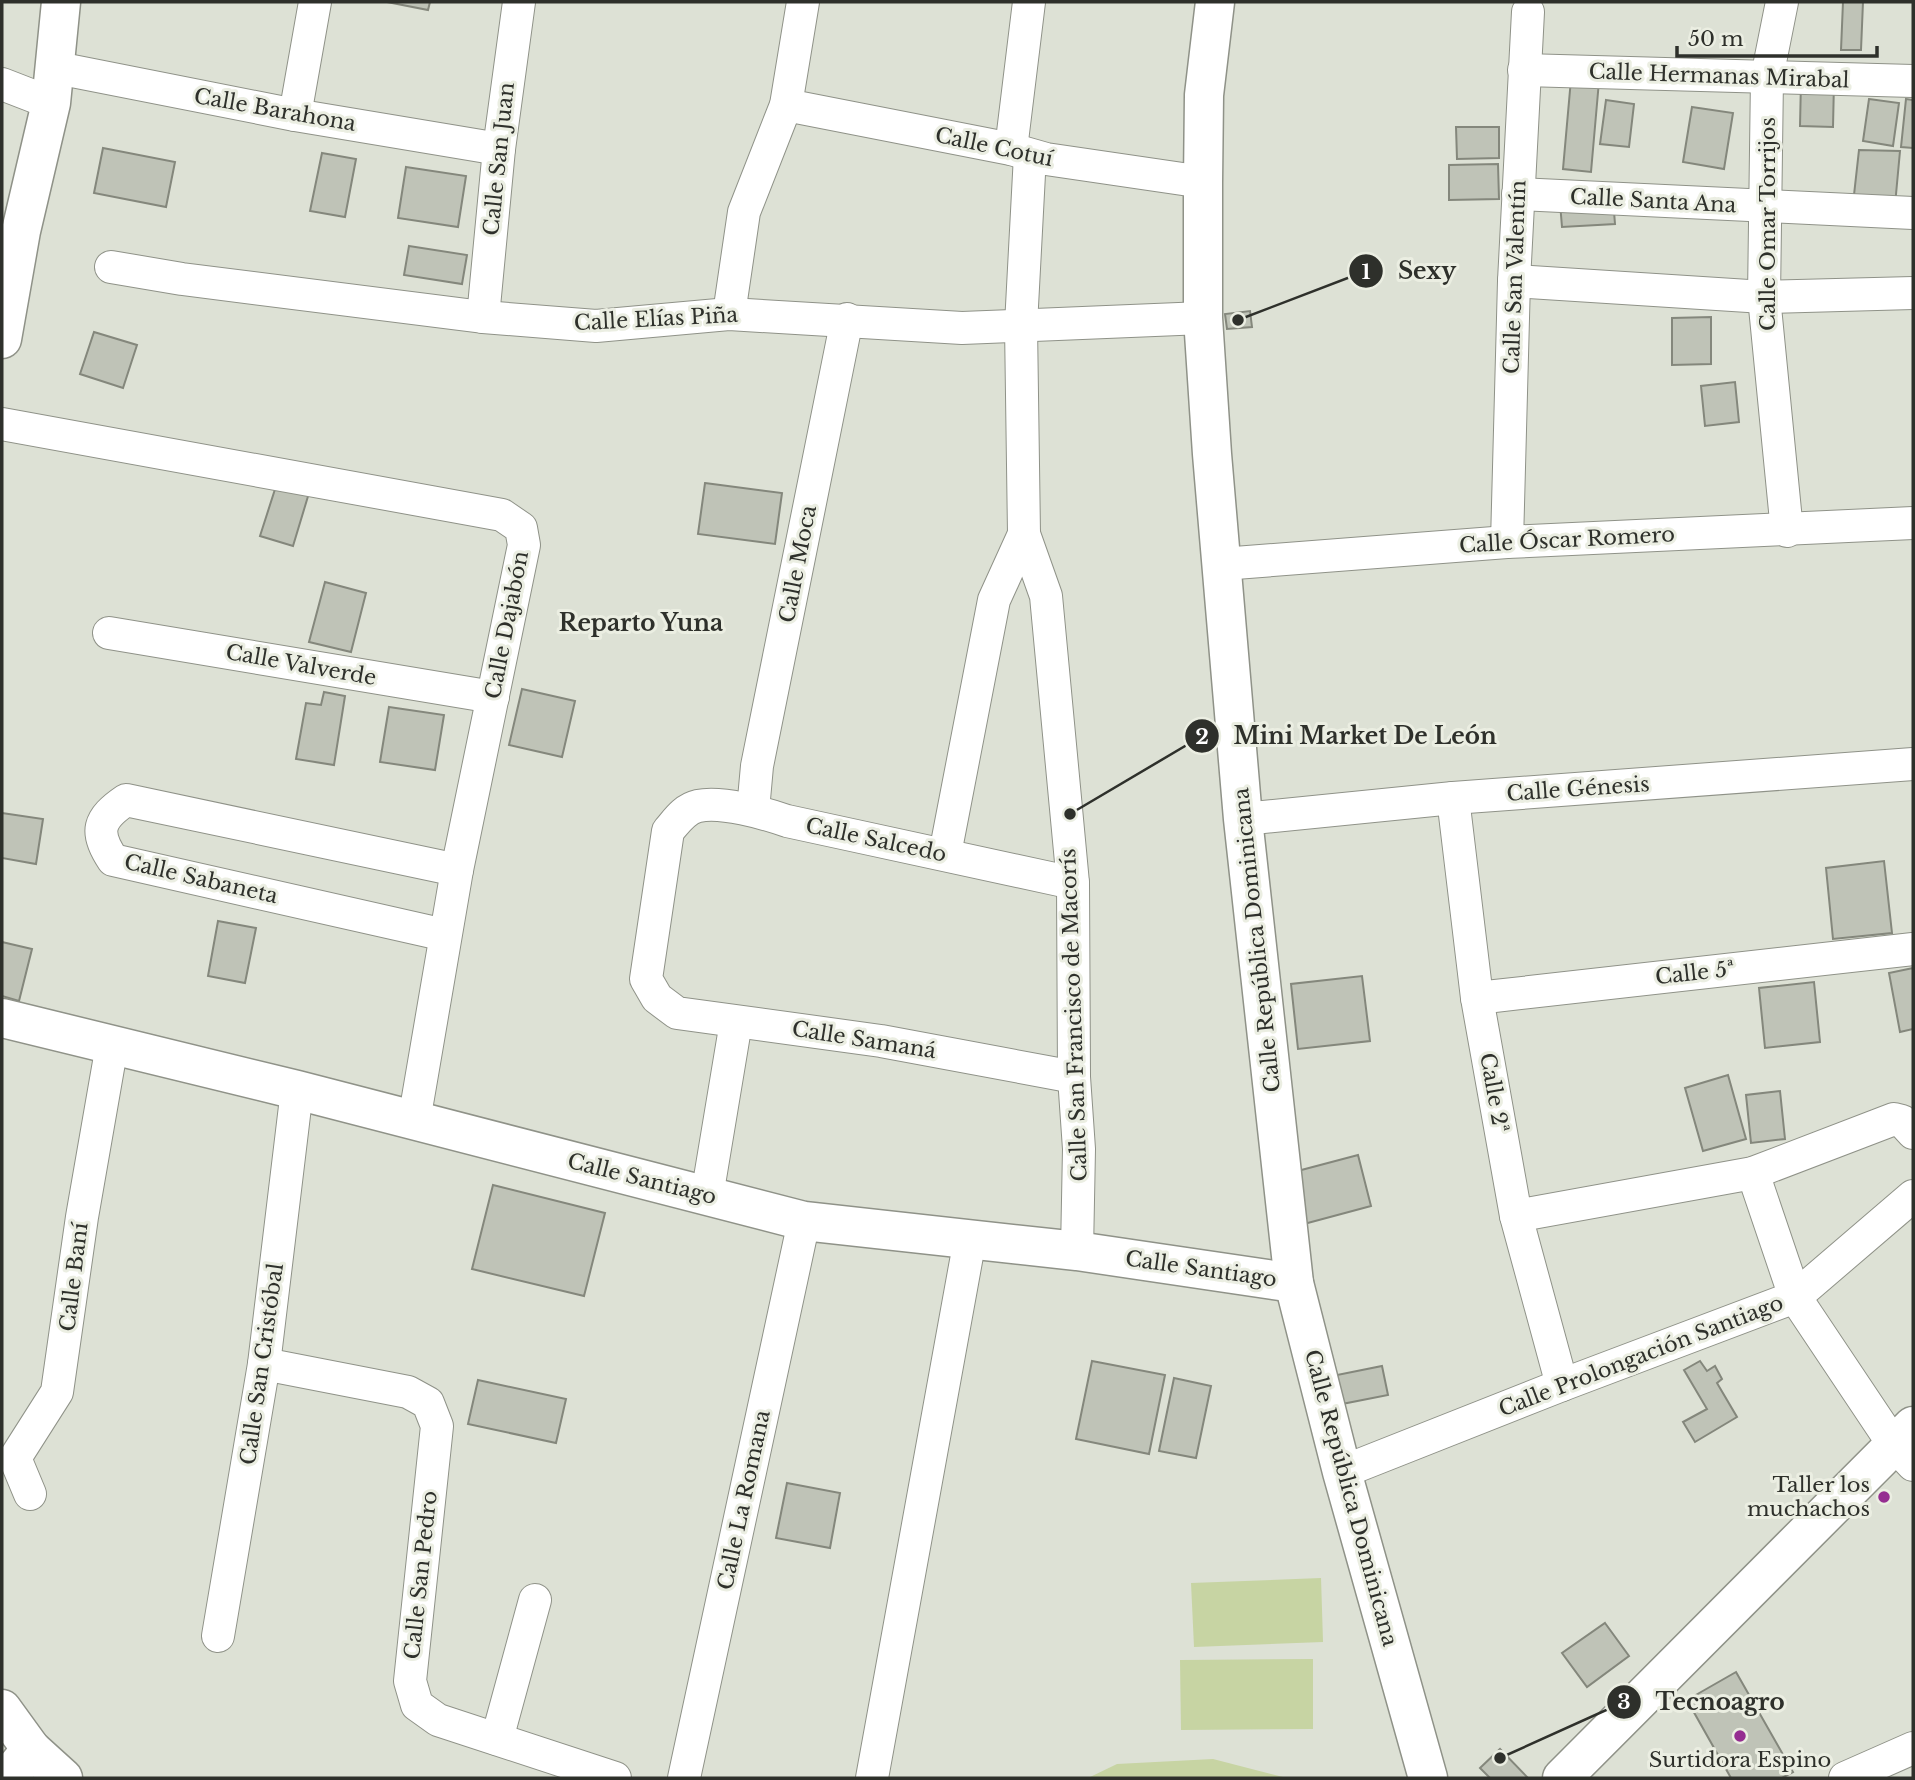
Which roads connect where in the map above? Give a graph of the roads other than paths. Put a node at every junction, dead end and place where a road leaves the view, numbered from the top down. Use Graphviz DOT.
graph roads {
  1 [pos="61,2"];
  2 [pos="315,2"];
  3 [pos="519,2"];
  4 [pos="803,2"];
  5 [pos="1029,2"];
  6 [pos="1214,2"];
  7 [pos="1782,2"];
  8 [pos="1528,12"];
  9 [pos="1524,70"];
  10 [pos="1767,77"];
  11 [pos="1913,81"];
  12 [pos="2,84"];
  13 [pos="52,85"];
  14 [pos="786,105"];
  15 [pos="295,115"];
  16 [pos="499,149"];
  17 [pos="1021,152"];
  18 [pos="1203,182"];
  19 [pos="1518,194"];
  20 [pos="1766,208"];
  21 [pos="1913,213"];
  22 [pos="111,267"];
  23 [pos="1514,281"];
  24 [pos="1913,293"];
  25 [pos="1764,297"];
  26 [pos="729,314"];
  27 [pos="483,317"];
  28 [pos="1203,318"];
  29 [pos="847,319"];
  30 [pos="1021,325"];
  31 [pos="2,339"];
  32 [pos="2,424"];
  33 [pos="1913,523"];
  34 [pos="1787,530"];
  35 [pos="1024,534"];
  36 [pos="1507,542"];
  37 [pos="1222,564"];
  38 [pos="109,633"];
  39 [pos="494,697"];
  40 [pos="1913,764"];
  41 [pos="1453,797"];
  42 [pos="753,810"];
  43 [pos="1243,819"];
  44 [pos="945,854"];
  45 [pos="457,870"];
  46 [pos="1073,883"];
  47 [pos="445,935"];
  48 [pos="1913,949"];
  49 [pos="1477,998"];
  50 [pos="657,999"];
  51 [pos="2,1018"];
  52 [pos="736,1022"];
  53 [pos="112,1045"];
  54 [pos="1074,1077"];
  55 [pos="297,1090"];
  56 [pos="414,1121"];
  57 [pos="1913,1133"];
  58 [pos="1753,1174"];
  59 [pos="706,1196"];
  60 [pos="1913,1196"];
  61 [pos="1516,1216"];
  62 [pos="804,1221"];
  63 [pos="970,1239"];
  64 [pos="1077,1251"];
  65 [pos="1294,1283"];
  66 [pos="1795,1297"];
  67 [pos="264,1364"];
  68 [pos="1562,1384"];
  69 [pos="1907,1446"];
  70 [pos="1342,1472"];
  71 [pos="30,1494"];
  72 [pos="535,1600"];
  73 [pos="218,1636"];
  74 [pos="2,1709"];
  75 [pos="497,1739"];
  76 [pos="1913,1748"];
  77 [pos="19,1764"];
  78 [pos="63,1778"];
  79 [pos="615,1778"];
  80 [pos="684,1778"];
  81 [pos="872,1778"];
  82 [pos="1428,1778"];
  83 [pos="1562,1778"];
  84 [pos="1845,1778"];
  1 -- 13 [label="street"];
  2 -- 15 [label="street"];
  3 -- 16 [label="street, Calle San Juan"];
  4 -- 14 [label="street"];
  5 -- 17 [label="street, Calle San Francisco de Macorís"];
  6 -- 18 [label="street, Calle República Dominicana"];
  7 -- 10 [label="street, Calle Omar Torrijos"];
  8 -- 9 [label="street, Calle San Valentín"];
  9 -- 10 [label="street, Calle Hermanas Mirabal"];
  9 -- 19 [label="street, Calle San Valentín"];
  10 -- 11 [label="street, Calle Hermanas Mirabal"];
  10 -- 20 [label="street, Calle Omar Torrijos"];
  12 -- 13 [label="street, Calle Barahona"];
  13 -- 15 [label="street, Calle Barahona"];
  13 -- 31 [label="street"];
  14 -- 17 [label="street, Calle Cotuí"];
  14 -- 26 [label="street"];
  15 -- 16 [label="street, Calle Barahona"];
  16 -- 27 [label="street, Calle San Juan"];
  17 -- 18 [label="street, Calle Cotuí"];
  17 -- 30 [label="street, Calle San Francisco de Macorís"];
  18 -- 28 [label="street, Calle República Dominicana"];
  19 -- 20 [label="street, Calle Santa Ana"];
  19 -- 23 [label="street, Calle San Valentín"];
  20 -- 21 [label="street, Calle Santa Ana"];
  20 -- 25 [label="street, Calle Omar Torrijos"];
  22 -- 27 [label="street, Calle Elías Piña"];
  23 -- 25 [label="street"];
  23 -- 36 [label="street, Calle San Valentín"];
  24 -- 25 [label="street"];
  25 -- 34 [label="street, Calle Omar Torrijos"];
  26 -- 27 [label="street, Calle Elías Piña"];
  26 -- 29 [label="street, Calle Elías Piña"];
  28 -- 30 [label="street, Calle Elías Piña"];
  28 -- 37 [label="street, Calle República Dominicana"];
  29 -- 30 [label="street, Calle Elías Piña"];
  29 -- 42 [label="street, Calle Moca"];
  30 -- 35 [label="street, Calle San Francisco de Macorís"];
  32 -- 39 [label="street, Calle Dajabón"];
  33 -- 34 [label="street, Calle Óscar Romero"];
  34 -- 36 [label="street, Calle Óscar Romero"];
  35 -- 44 [label="street"];
  35 -- 46 [label="street, Calle San Francisco de Macorís"];
  36 -- 37 [label="street, Calle Óscar Romero"];
  37 -- 43 [label="street, Calle República Dominicana"];
  38 -- 39 [label="street, Calle Valverde"];
  39 -- 45 [label="street, Calle Dajabón"];
  40 -- 41 [label="street, Calle Génesis"];
  41 -- 43 [label="street, Calle Génesis"];
  41 -- 49 [label="street, Calle 2ª"];
  42 -- 44 [label="street, Calle Salcedo"];
  42 -- 50 [label="street, Calle Salcedo"];
  43 -- 65 [label="street, Calle República Dominicana"];
  44 -- 46 [label="street, Calle Salcedo"];
  45 -- 47 [label="street, Calle Dajabón"];
  45 -- 47 [label="street, Calle Sabaneta"];
  46 -- 54 [label="street, Calle San Francisco de Macorís"];
  47 -- 56 [label="street, Calle Dajabón"];
  48 -- 49 [label="street, Calle 5ª"];
  49 -- 61 [label="street, Calle 2ª"];
  50 -- 52 [label="street, Calle Samaná"];
  51 -- 53 [label="street, Calle Santiago"];
  52 -- 54 [label="street, Calle Samaná"];
  52 -- 59 [label="street"];
  53 -- 55 [label="street, Calle Santiago"];
  53 -- 71 [label="street, Calle Baní"];
  54 -- 64 [label="street, Calle San Francisco de Macorís"];
  55 -- 56 [label="street, Calle Santiago"];
  55 -- 67 [label="street, Calle San Cristóbal"];
  56 -- 59 [label="street, Calle Santiago"];
  57 -- 58 [label="street"];
  58 -- 61 [label="street"];
  58 -- 66 [label="street"];
  59 -- 62 [label="street, Calle Santiago"];
  60 -- 66 [label="street, Calle Prolongación Santiago"];
  61 -- 68 [label="street, Calle 2ª"];
  62 -- 63 [label="street, Calle Santiago"];
  62 -- 80 [label="street, Calle La Romana"];
  63 -- 64 [label="street, Calle Santiago"];
  63 -- 81 [label="street"];
  64 -- 65 [label="street, Calle Santiago"];
  65 -- 70 [label="street, Calle República Dominicana"];
  66 -- 68 [label="street, Calle Prolongación Santiago"];
  66 -- 69 [label="street"];
  67 -- 73 [label="street, Calle San Cristóbal"];
  67 -- 75 [label="street, Calle San Pedro"];
  68 -- 70 [label="street, Calle Prolongación Santiago"];
  69 -- 83 [label="street"];
  70 -- 82 [label="street, Calle República Dominicana"];
  72 -- 75 [label="street"];
  74 -- 77 [label="street"];
  75 -- 79 [label="street, Calle San Pedro"];
  76 -- 84 [label="street"];
  77 -- 78 [label="street"];
}
